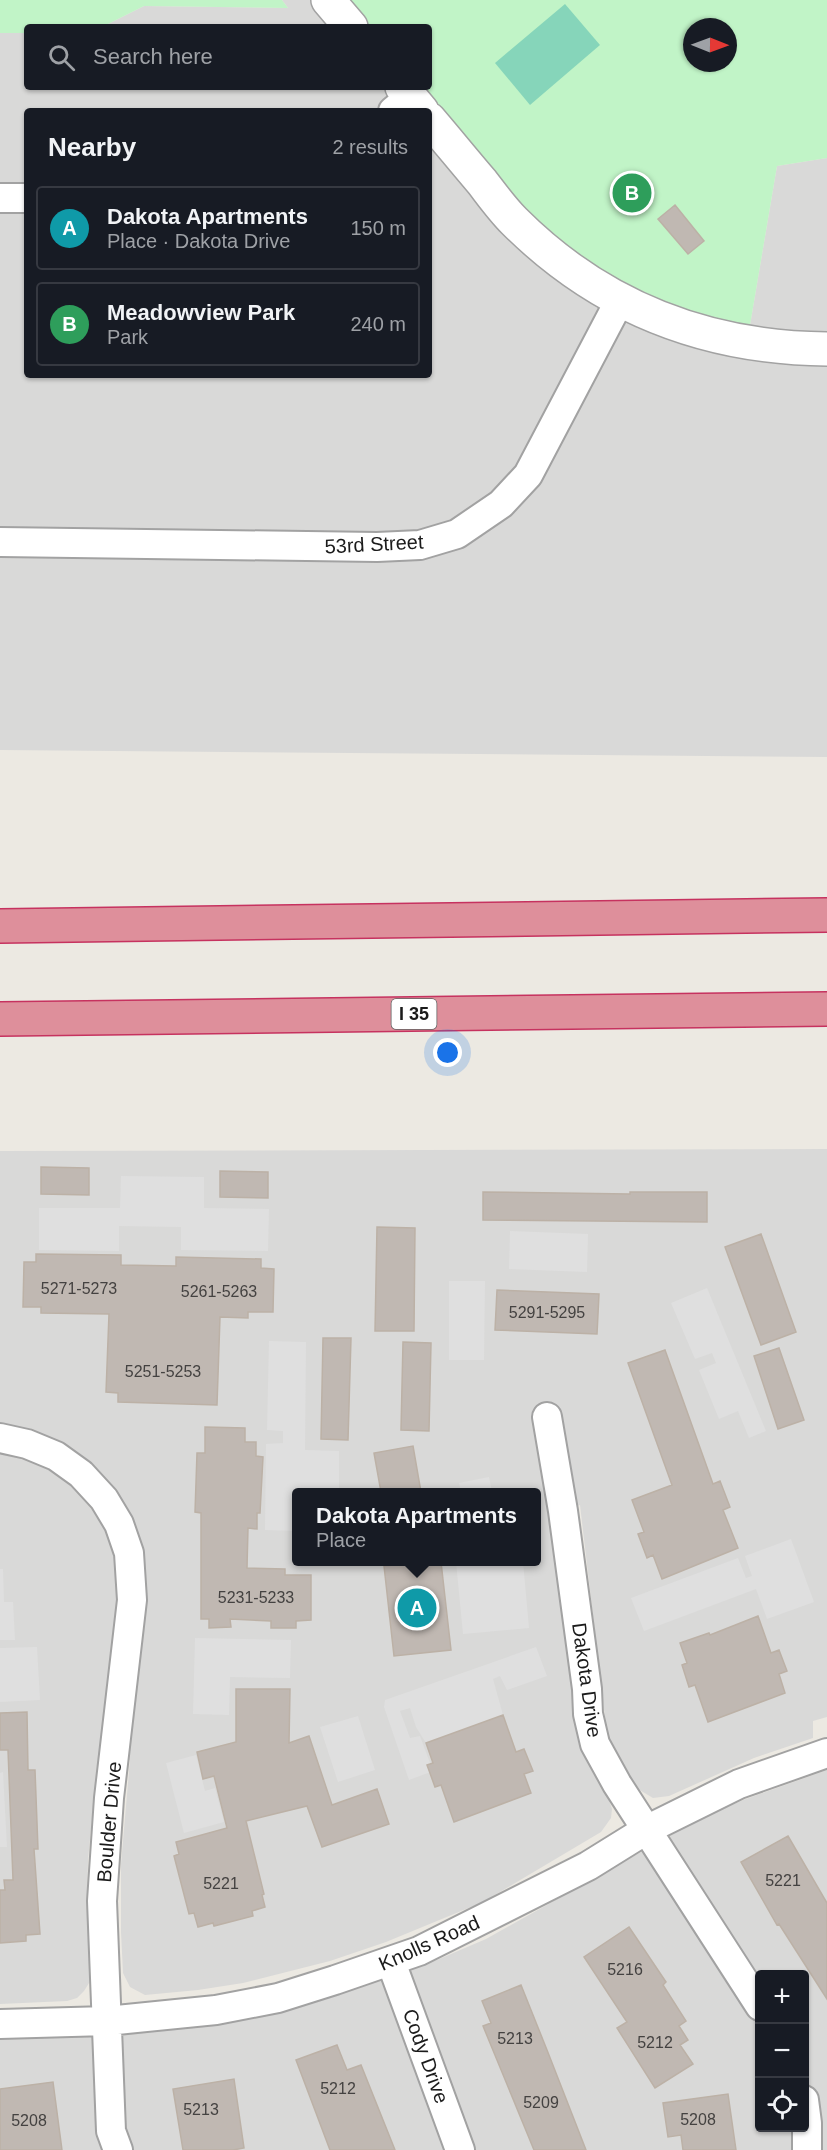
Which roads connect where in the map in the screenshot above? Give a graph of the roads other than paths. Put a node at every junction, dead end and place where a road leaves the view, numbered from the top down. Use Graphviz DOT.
graph roads {
  1 [pos="328,0"];
  2 [pos="348,24"];
  3 [pos="432,129"];
  4 [pos="0,198"];
  5 [pos="24,198"];
  6 [pos="620,300"];
  7 [pos="827,349"];
  8 [pos="0,542"];
  9 [pos="827,915"];
  10 [pos="0,926"];
  11 [pos="827,1009"];
  12 [pos="0,1019"];
  13 [pos="547,1417"];
  14 [pos="0,1438"];
  15 [pos="827,1753"];
  16 [pos="646,1830"];
  17 [pos="391,1962"];
  18 [pos="755,2000"];
  19 [pos="107,2021"];
  20 [pos="0,2024"];
  21 [pos="807,2132"];
  22 [pos="118,2150"];
  23 [pos="460,2150"];
  24 [pos="807,2150"];
  1 -- 2 [label="street"];
  3 -- 6 [label="street"];
  4 -- 5 [label="street"];
  6 -- 7 [label="street"];
  6 -- 8 [label="street, 53rd Street"];
  9 -- 10 [label="highway"];
  11 -- 12 [label="highway, I 35"];
  13 -- 16 [label="street, Dakota Drive"];
  14 -- 19 [label="street, Boulder Drive"];
  15 -- 16 [label="street, Knolls Road"];
  16 -- 17 [label="street, Knolls Road"];
  16 -- 18 [label="street, Dakota Drive"];
  17 -- 19 [label="street, Knolls Road"];
  17 -- 23 [label="street, Cody Drive"];
  19 -- 20 [label="street, Knolls Road"];
  19 -- 22 [label="street, Boulder Drive"];
  21 -- 24 [label="street"];
}
